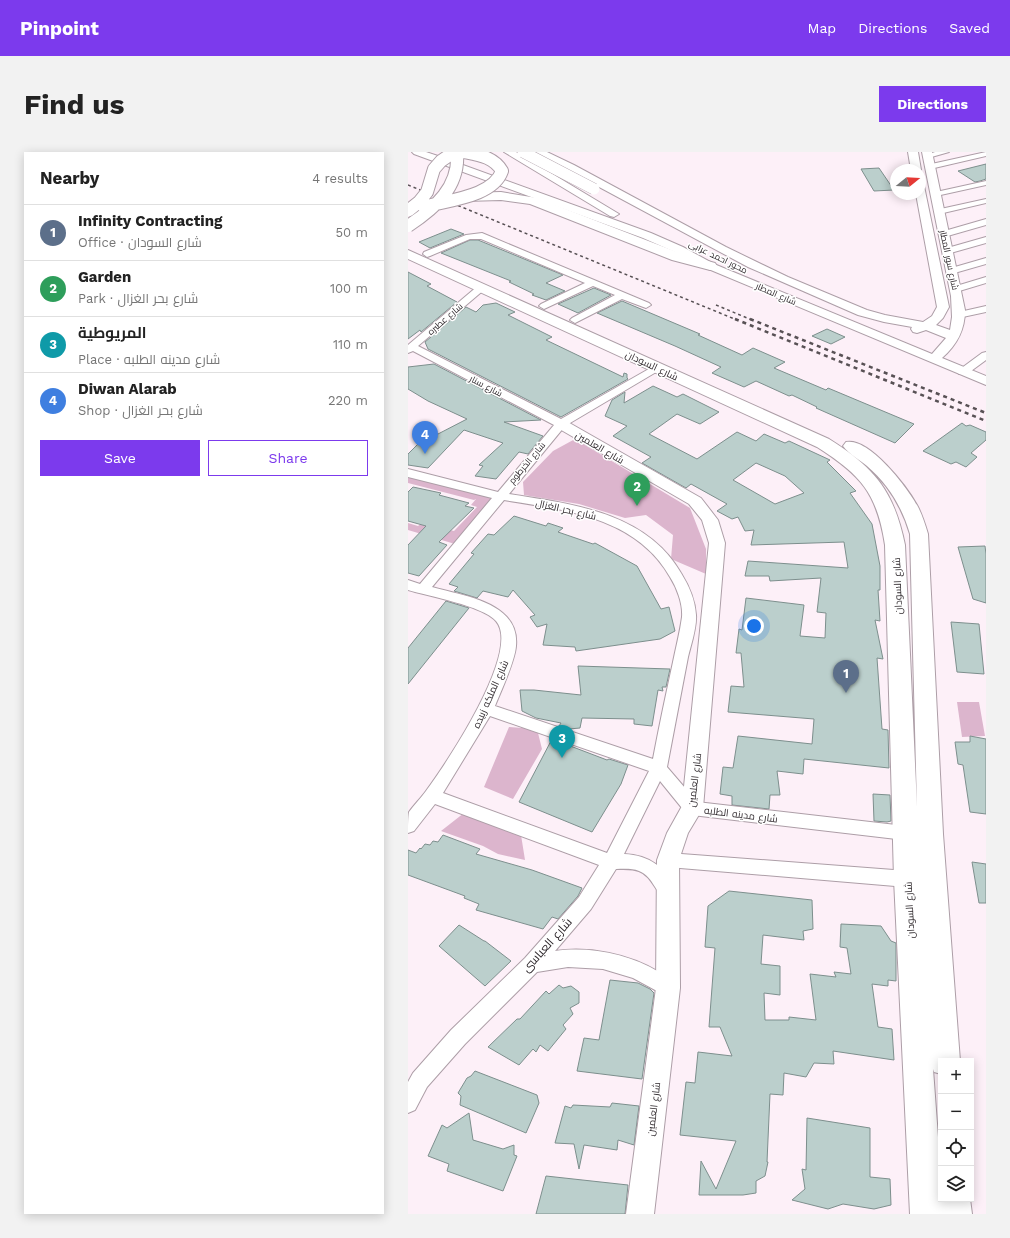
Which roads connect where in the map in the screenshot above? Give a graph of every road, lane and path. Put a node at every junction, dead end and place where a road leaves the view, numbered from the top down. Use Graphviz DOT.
graph roads {
  1 [pos="417,152"];
  2 [pos="437,152"];
  3 [pos="455,152"];
  4 [pos="464,152"];
  5 [pos="486,152"];
  6 [pos="508,152"];
  7 [pos="523,152"];
  8 [pos="539,152"];
  9 [pos="913,152"];
  10 [pos="945,152"];
  11 [pos="986,154"];
  12 [pos="915,164"];
  13 [pos="931,165"];
  14 [pos="420,167"];
  15 [pos="476,172"];
  16 [pos="986,182"];
  17 [pos="598,186"];
  18 [pos="936,194"];
  19 [pos="465,197"];
  20 [pos="922,200"];
  21 [pos="986,200"];
  22 [pos="408,212"];
  23 [pos="939,212"];
  24 [pos="616,215"];
  25 [pos="986,222"];
  26 [pos="408,226"];
  27 [pos="944,234"];
  28 [pos="656,239"];
  29 [pos="986,240"];
  30 [pos="408,245"];
  31 [pos="947,251"];
  32 [pos="408,254"];
  33 [pos="427,254"];
  34 [pos="986,261"];
  35 [pos="710,266"];
  36 [pos="951,271"];
  37 [pos="986,280"];
  38 [pos="592,283"];
  39 [pos="482,287"];
  40 [pos="956,289"];
  41 [pos="622,295"];
  42 [pos="646,305"];
  43 [pos="544,306"];
  44 [pos="986,308"];
  45 [pos="958,316"];
  46 [pos="575,320"];
  47 [pos="926,325"];
  48 [pos="953,336"];
  49 [pos="898,345"];
  50 [pos="410,349"];
  51 [pos="986,355"];
  52 [pos="933,359"];
  53 [pos="658,368"];
  54 [pos="963,372"];
  55 [pos="986,381"];
  56 [pos="560,424"];
  57 [pos="408,473"];
  58 [pos="900,490"];
  59 [pos="499,496"];
  60 [pos="882,497"];
  61 [pos="408,585"];
  62 [pos="423,589"];
  63 [pos="486,708"];
  64 [pos="659,768"];
  65 [pos="432,796"];
  66 [pos="692,808"];
  67 [pos="408,826"];
  68 [pos="905,832"];
  69 [pos="668,860"];
  70 [pos="611,862"];
  71 [pos="907,879"];
  72 [pos="668,892"];
  73 [pos="532,964"];
  74 [pos="668,988"];
  75 [pos="945,1058"];
  76 [pos="414,1084"];
  77 [pos="408,1103"];
  78 [pos="954,1202"];
  79 [pos="640,1214"];
  80 [pos="926,1214"];
  81 [pos="955,1214"];
  1 -- 15 [label="street, شارع المطار"];
  2 -- 14 [label="main road"];
  3 -- 22 [label="main road, bridge"];
  3 -- 26 [label="main road, bridge"];
  4 -- 19 [label="main road, bridge"];
  5 -- 15 [label="street"];
  6 -- 24 [label="street"];
  7 -- 17 [label="street, محور احمد عرابى, bridge"];
  8 -- 17 [label="street"];
  9 -- 12 [label="street"];
  10 -- 13 [label="street"];
  11 -- 13 [label="street"];
  13 -- 18 [label="street, شارع سور المطار"];
  15 -- 28 [label="street, شارع المطار"];
  16 -- 18 [label="street"];
  17 -- 24 [label="street"];
  17 -- 47 [label="street, محور احمد عرابى"];
  18 -- 23 [label="street, شارع سور المطار"];
  19 -- 22 [label="main road, bridge"];
  19 -- 35 [label="main road, bridge"];
  20 -- 47 [label="street, شارع سور المطار"];
  21 -- 23 [label="street"];
  23 -- 27 [label="street, شارع سور المطار"];
  24 -- 28 [label="street"];
  25 -- 27 [label="street"];
  27 -- 31 [label="street, شارع سور المطار"];
  28 -- 35 [label="street, شارع المطار"];
  29 -- 31 [label="street"];
  30 -- 33 [label="main road, شارع السودان"];
  31 -- 36 [label="street, شارع سور المطار"];
  32 -- 39 [label="main road, شارع السودان"];
  33 -- 38 [label="street"];
  33 -- 43 [label="main road, شارع السودان"];
  34 -- 36 [label="street"];
  35 -- 49 [label="street, شارع المطار"];
  36 -- 40 [label="street, شارع سور المطار"];
  37 -- 40 [label="street"];
  38 -- 41 [label="street"];
  38 -- 43 [label="street"];
  39 -- 50 [label="street, شارع عطبره"];
  39 -- 53 [label="main road, شارع السودان"];
  40 -- 45 [label="street, شارع سور المطار"];
  41 -- 42 [label="street"];
  41 -- 46 [label="street"];
  43 -- 46 [label="main road, شارع السودان"];
  44 -- 45 [label="street"];
  45 -- 48 [label="street, شارع سور المطار"];
  46 -- 58 [label="main road, شارع السودان"];
  47 -- 48 [label="street"];
  47 -- 49 [label="street, شارع سور المطار"];
  48 -- 52 [label="street, شارع سور المطار"];
  49 -- 52 [label="street, شارع المطار"];
  50 -- 56 [label="street, شارع سنار"];
  51 -- 54 [label="street"];
  52 -- 54 [label="street, شارع المطار"];
  53 -- 56 [label="street, شارع الخرطوم"];
  53 -- 60 [label="main road, شارع السودان"];
  54 -- 55 [label="street, شارع المطار"];
  56 -- 59 [label="street, شارع الخرطوم"];
  56 -- 66 [label="street, شارع العلمين"];
  57 -- 59 [label="street, شارع بحر الغزال"];
  58 -- 60 [label="main road"];
  58 -- 75 [label="main road, شارع السودان"];
  59 -- 62 [label="street, شارع الخرطوم"];
  59 -- 64 [label="street, شارع بحر الغزال"];
  60 -- 68 [label="main road, شارع السودان"];
  61 -- 62 [label="street"];
  62 -- 63 [label="street, شارع الملكه زبيده"];
  63 -- 64 [label="street"];
  63 -- 65 [label="street, شارع الملكه زبيده"];
  64 -- 66 [label="street, شارع مدينه الطلبه"];
  64 -- 70 [label="street, شارع العباسى"];
  65 -- 67 [label="street, شارع الملكه زبيده"];
  65 -- 70 [label="street"];
  66 -- 68 [label="street, شارع مدينه الطلبه"];
  66 -- 69 [label="street, شارع العلمين"];
  68 -- 71 [label="main road, شارع السودان"];
  69 -- 71 [label="street"];
  69 -- 72 [label="street, شارع العلمين"];
  70 -- 72 [label="street"];
  70 -- 73 [label="street, شارع العباسى"];
  71 -- 80 [label="main road, شارع السودان"];
  72 -- 74 [label="street, شارع العلمين"];
  73 -- 74 [label="street"];
  73 -- 76 [label="street, شارع العباسى"];
  74 -- 79 [label="street, شارع العلمين"];
  76 -- 77 [label="street, شارع العباسى"];
  78 -- 81 [label="main road"];
}
